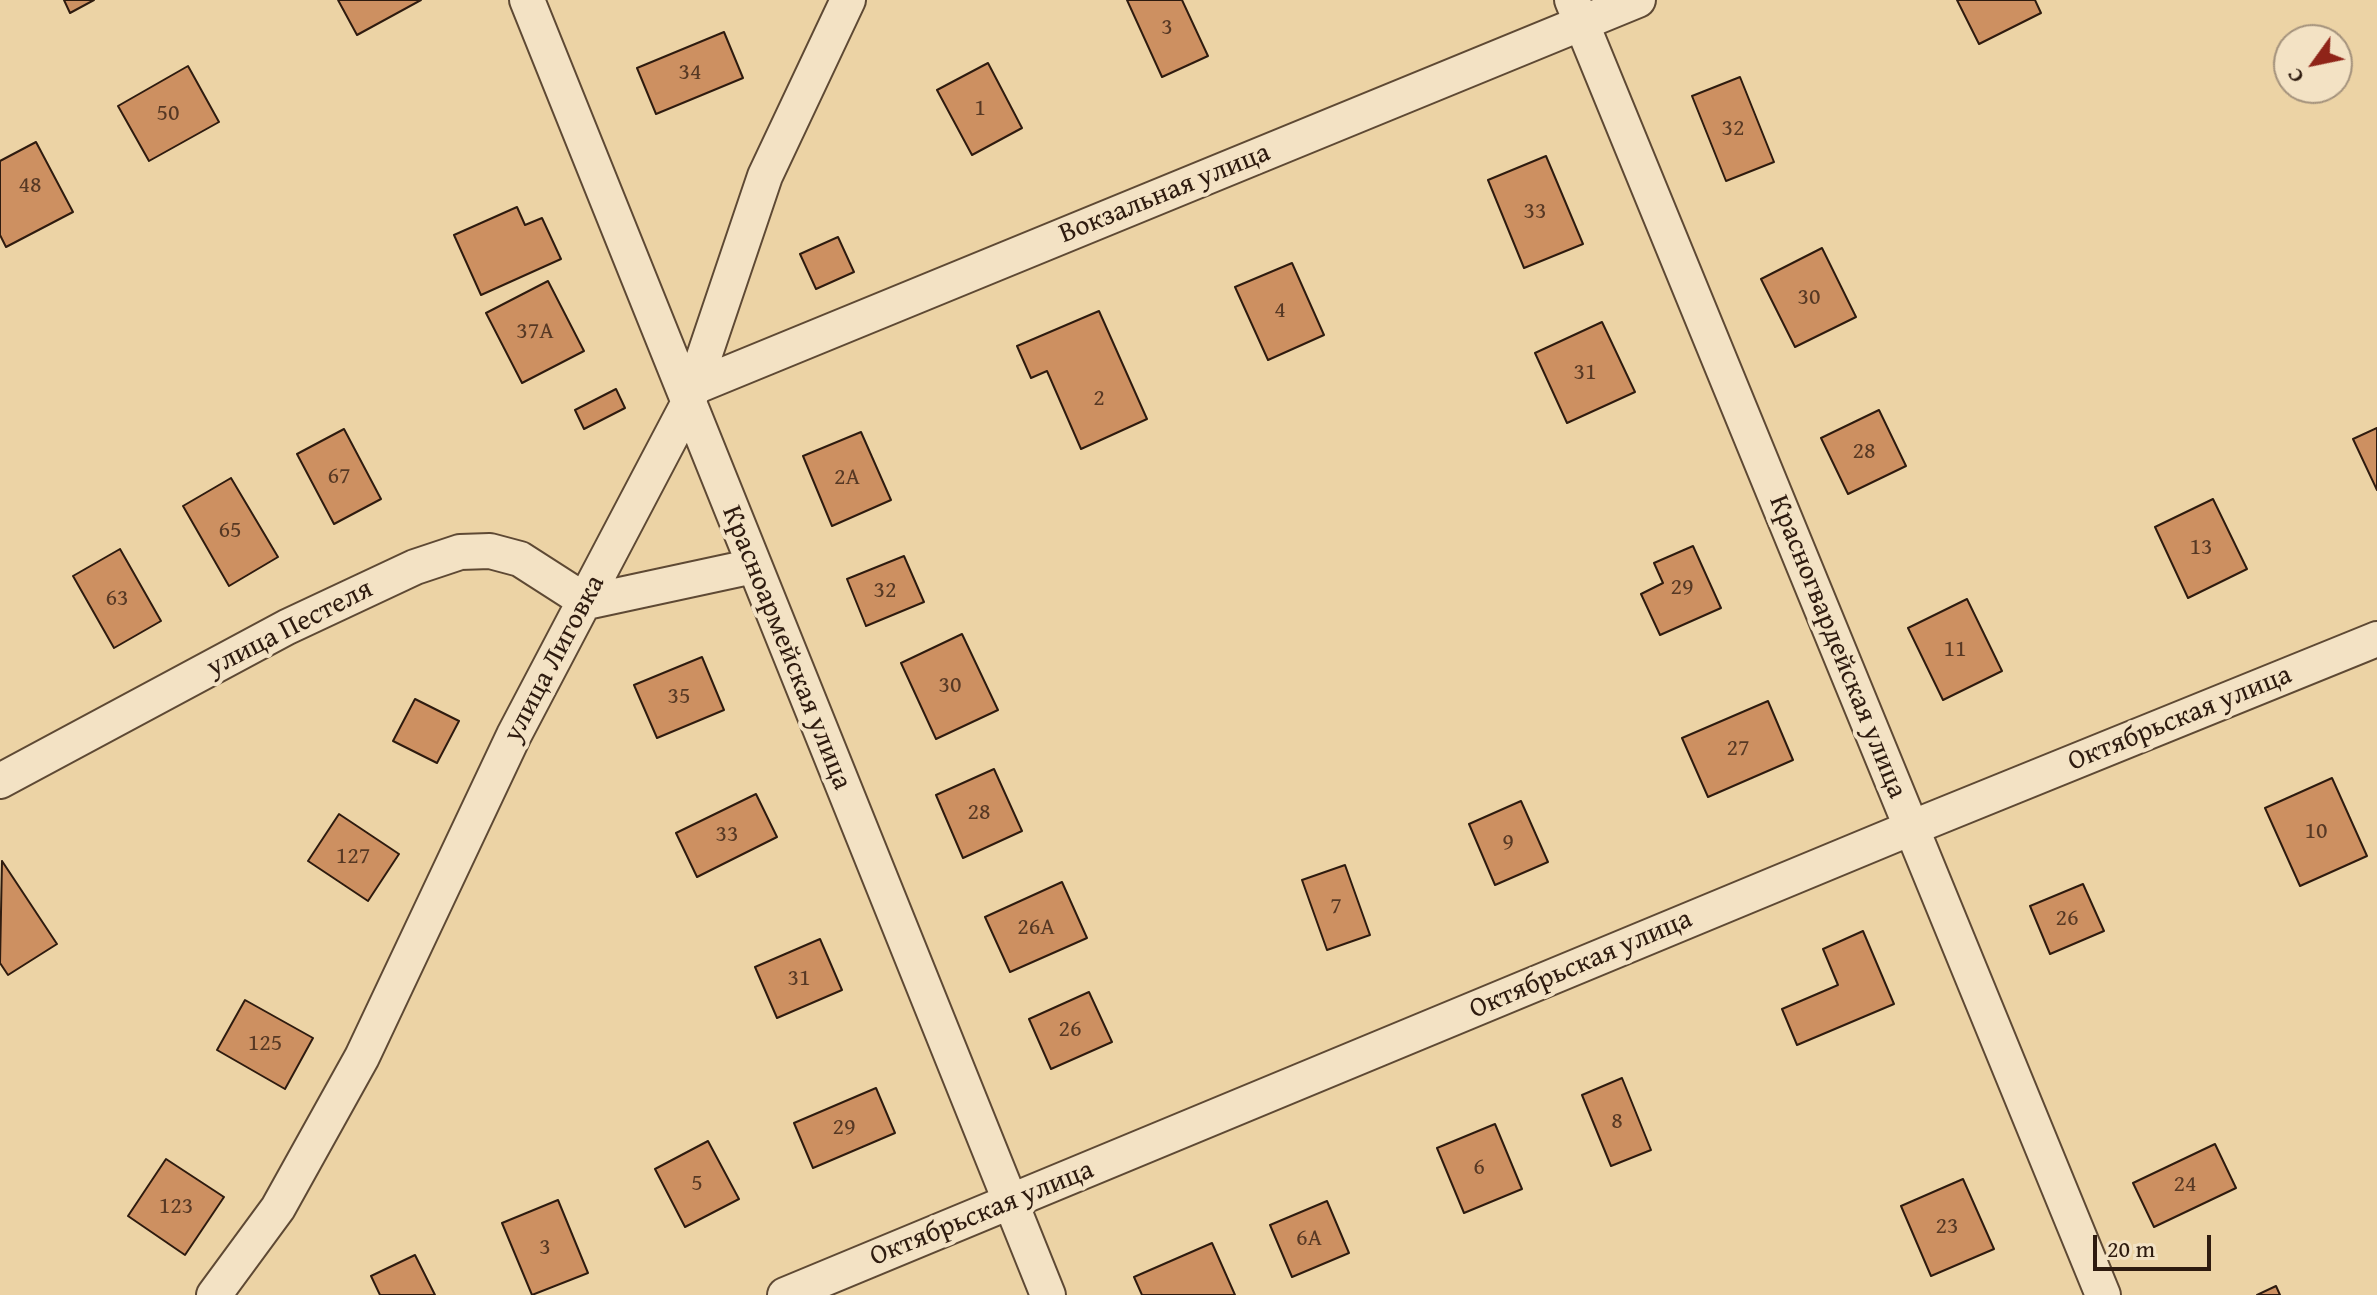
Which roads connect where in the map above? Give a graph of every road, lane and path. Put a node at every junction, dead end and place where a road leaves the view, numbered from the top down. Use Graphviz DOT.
graph roads {
  1 [pos="527,0"];
  2 [pos="848,0"];
  3 [pos="1638,0"];
  4 [pos="1577,12"];
  5 [pos="690,396"];
  6 [pos="754,566"];
  7 [pos="587,602"];
  8 [pos="2377,639"];
  9 [pos="0,781"];
  10 [pos="1911,828"];
  11 [pos="1009,1203"];
  12 [pos="214,1295"];
  13 [pos="785,1295"];
  14 [pos="1048,1295"];
  15 [pos="2103,1295"];
  1 -- 5 [label="street, Красноармейская улица"];
  2 -- 5 [label="street, улица Лиговка"];
  3 -- 4 [label="street, Вокзальная улица"];
  4 -- 5 [label="street, Вокзальная улица"];
  4 -- 10 [label="street, Красногвардейская улица"];
  5 -- 6 [label="street, Красноармейская улица"];
  5 -- 7 [label="street, улица Лиговка"];
  6 -- 7 [label="street"];
  6 -- 11 [label="street, Красноармейская улица"];
  7 -- 9 [label="street, улица Пестеля"];
  7 -- 12 [label="street, улица Лиговка"];
  8 -- 10 [label="street, Октябрьская улица"];
  10 -- 11 [label="street, Октябрьская улица"];
  10 -- 15 [label="street, Красногвардейская улица"];
  11 -- 13 [label="street, Октябрьская улица"];
  11 -- 14 [label="street, Красноармейская улица"];
}
